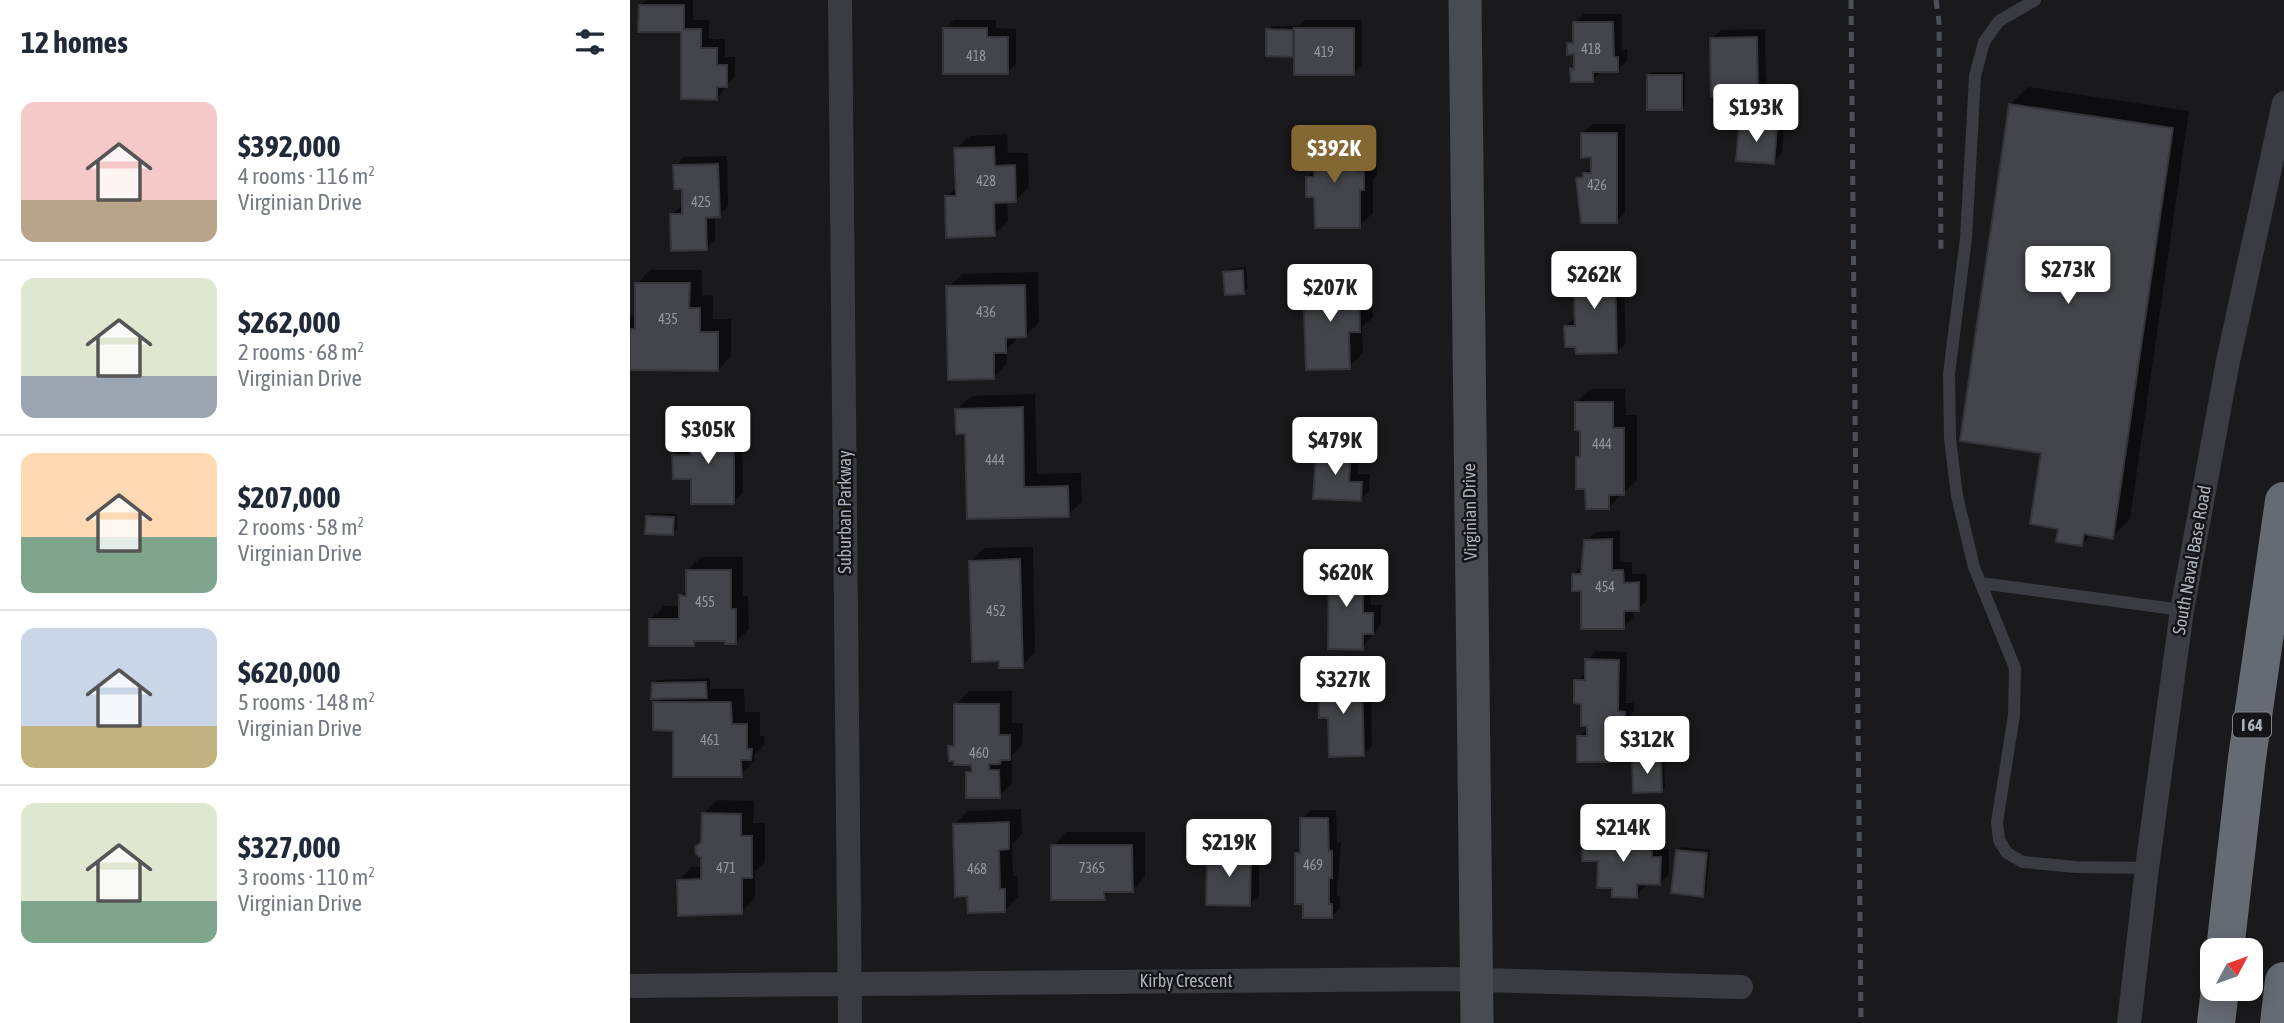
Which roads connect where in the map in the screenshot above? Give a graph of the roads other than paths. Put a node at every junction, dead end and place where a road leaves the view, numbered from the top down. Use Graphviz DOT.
graph roads {
  1 [pos="840,0"];
  2 [pos="1465,0"];
  3 [pos="2035,0"];
  4 [pos="2284,103"];
  5 [pos="2284,501"];
  6 [pos="1981,583"];
  7 [pos="2182,610"];
  8 [pos="2147,868"];
  9 [pos="2226,938"];
  10 [pos="1476,980"];
  11 [pos="2284,981"];
  12 [pos="850,984"];
  13 [pos="630,986"];
  14 [pos="1741,986"];
  15 [pos="2219,1001"];
  16 [pos="850,1023"];
  17 [pos="1477,1023"];
  18 [pos="2129,1023"];
  19 [pos="2216,1023"];
  20 [pos="2279,1023"];
  1 -- 12 [label="street, Suburban Parkway"];
  2 -- 10 [label="street, Virginian Drive"];
  3 -- 6 [label="lane"];
  4 -- 7 [label="street, South Naval Base Road"];
  5 -- 9 [label="highway, I 64"];
  6 -- 7 [label="lane"];
  6 -- 8 [label="lane"];
  7 -- 8 [label="street, South Naval Base Road"];
  8 -- 18 [label="street, South Naval Base Road"];
  10 -- 12 [label="street, Kirby Crescent"];
  10 -- 14 [label="street, Kirby Crescent"];
  10 -- 17 [label="street, Virginian Drive"];
  11 -- 20 [label="highway"];
  12 -- 13 [label="street, Kirby Crescent"];
  12 -- 16 [label="street, Suburban Parkway"];
  15 -- 19 [label="highway"];
}
